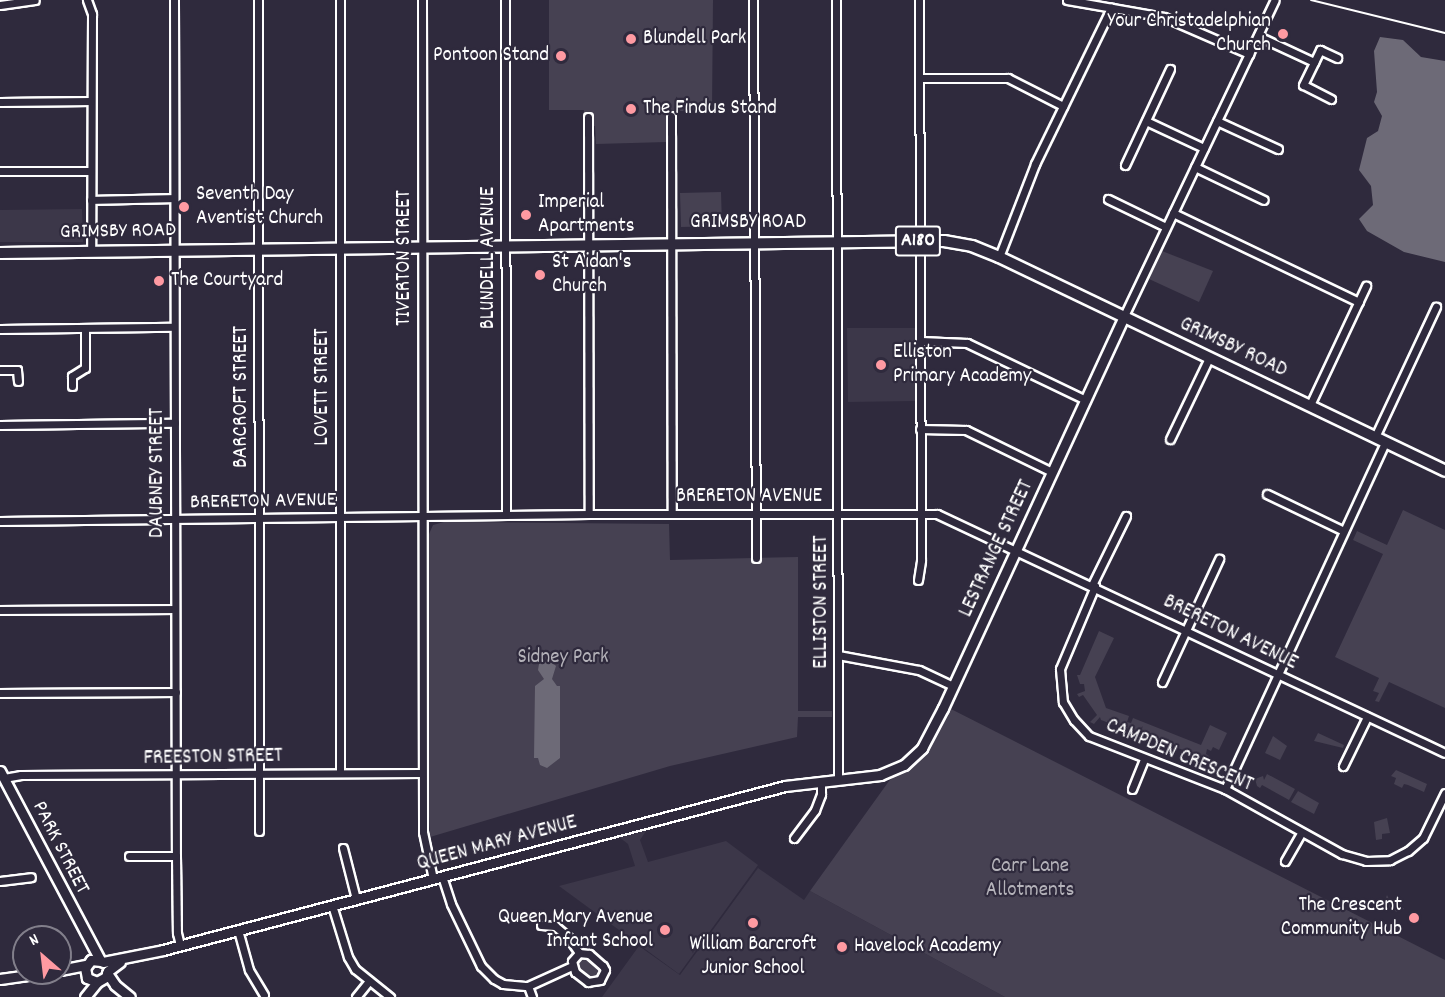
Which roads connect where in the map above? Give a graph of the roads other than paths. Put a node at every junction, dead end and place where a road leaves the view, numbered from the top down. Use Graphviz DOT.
graph roads {
  1 [pos="35,0"];
  2 [pos="87,0"];
  3 [pos="174,0"];
  4 [pos="258,0"];
  5 [pos="340,0"];
  6 [pos="422,0"];
  7 [pos="505,0"];
  8 [pos="753,0"];
  9 [pos="836,0"];
  10 [pos="919,0"];
  11 [pos="1066,0"];
  12 [pos="1275,0"];
  13 [pos="0,5"];
  14 [pos="1111,8"];
  15 [pos="1258,36"];
  16 [pos="1249,54"];
  17 [pos="1337,58"];
  18 [pos="1314,63"];
  19 [pos="1170,69"];
  20 [pos="919,78"];
  21 [pos="1331,99"];
  22 [pos="91,101"];
  23 [pos="0,102"];
  24 [pos="1062,106"];
  25 [pos="670,116"];
  26 [pos="588,117"];
  27 [pos="1217,120"];
  28 [pos="1146,121"];
  29 [pos="1204,148"];
  30 [pos="1278,149"];
  31 [pos="1125,165"];
  32 [pos="1195,167"];
  33 [pos="0,171"];
  34 [pos="91,171"];
  35 [pos="174,198"];
  36 [pos="1108,199"];
  37 [pos="91,200"];
  38 [pos="1264,200"];
  39 [pos="1173,213"];
  40 [pos="1166,227"];
  41 [pos="920,241"];
  42 [pos="672,243"];
  43 [pos="754,243"];
  44 [pos="836,243"];
  45 [pos="589,244"];
  46 [pos="506,246"];
  47 [pos="422,247"];
  48 [pos="339,249"];
  49 [pos="174,250"];
  50 [pos="258,250"];
  51 [pos="91,252"];
  52 [pos="0,253"];
  53 [pos="999,258"];
  54 [pos="1366,286"];
  55 [pos="1359,302"];
  56 [pos="1436,307"];
  57 [pos="1123,318"];
  58 [pos="174,327"];
  59 [pos="85,328"];
  60 [pos="0,329"];
  61 [pos="921,341"];
  62 [pos="1209,358"];
  63 [pos="0,370"];
  64 [pos="18,381"];
  65 [pos="72,386"];
  66 [pos="1086,400"];
  67 [pos="1310,405"];
  68 [pos="175,423"];
  69 [pos="0,425"];
  70 [pos="920,429"];
  71 [pos="1170,439"];
  72 [pos="1380,439"];
  73 [pos="1445,471"];
  74 [pos="1052,472"];
  75 [pos="1267,494"];
  76 [pos="755,513"];
  77 [pos="838,513"];
  78 [pos="920,513"];
  79 [pos="589,514"];
  80 [pos="672,514"];
  81 [pos="506,515"];
  82 [pos="423,516"];
  83 [pos="1126,516"];
  84 [pos="258,518"];
  85 [pos="340,518"];
  86 [pos="175,519"];
  87 [pos="0,521"];
  88 [pos="1344,531"];
  89 [pos="1015,549"];
  90 [pos="756,558"];
  91 [pos="1219,559"];
  92 [pos="918,580"];
  93 [pos="1094,585"];
  94 [pos="175,609"];
  95 [pos="0,610"];
  96 [pos="1186,630"];
  97 [pos="838,655"];
  98 [pos="1277,676"];
  99 [pos="1162,682"];
  100 [pos="953,686"];
  101 [pos="176,692"];
  102 [pos="0,693"];
  103 [pos="1367,717"];
  104 [pos="1445,753"];
  105 [pos="1144,759"];
  106 [pos="1343,766"];
  107 [pos="340,773"];
  108 [pos="422,773"];
  109 [pos="176,774"];
  110 [pos="258,774"];
  111 [pos="880,776"];
  112 [pos="3,779"];
  113 [pos="838,780"];
  114 [pos="821,781"];
  115 [pos="1132,789"];
  116 [pos="1225,789"];
  117 [pos="1445,793"];
  118 [pos="259,831"];
  119 [pos="1301,832"];
  120 [pos="794,838"];
  121 [pos="343,848"];
  122 [pos="129,856"];
  123 [pos="176,856"];
  124 [pos="1285,861"];
  125 [pos="31,877"];
  126 [pos="1,878"];
  127 [pos="437,878"];
  128 [pos="356,900"];
  129 [pos="332,905"];
  130 [pos="541,925"];
  131 [pos="238,930"];
  132 [pos="88,941"];
  133 [pos="180,945"];
  134 [pos="579,953"];
  135 [pos="104,966"];
  136 [pos="572,966"];
  137 [pos="72,968"];
  138 [pos="91,974"];
  139 [pos="369,981"];
  140 [pos="115,985"];
  141 [pos="528,986"];
  142 [pos="87,994"];
  143 [pos="264,994"];
  144 [pos="130,997"];
  145 [pos="356,997"];
  146 [pos="390,997"];
  147 [pos="532,997"];
  1 -- 13 [label="street"];
  2 -- 22 [label="street"];
  3 -- 35 [label="street, DAUBNEY STREET"];
  4 -- 50 [label="street, BARCROFT STREET"];
  5 -- 48 [label="street, LOVETT STREET"];
  6 -- 47 [label="street, TIVERTON STREET"];
  7 -- 46 [label="street, BLUNDELL AVENUE"];
  8 -- 43 [label="street"];
  9 -- 44 [label="street, ELLISTON STREET"];
  10 -- 20 [label="street"];
  11 -- 14 [label="street"];
  12 -- 15 [label="street"];
  14 -- 16 [label="street"];
  14 -- 24 [label="street"];
  15 -- 16 [label="street"];
  15 -- 18 [label="street"];
  16 -- 27 [label="street"];
  17 -- 18 [label="street"];
  18 -- 21 [label="street"];
  19 -- 28 [label="street"];
  20 -- 24 [label="street"];
  20 -- 41 [label="street"];
  22 -- 23 [label="street"];
  22 -- 34 [label="street"];
  24 -- 53 [label="street"];
  25 -- 42 [label="street"];
  26 -- 45 [label="street"];
  27 -- 29 [label="street"];
  27 -- 30 [label="street"];
  28 -- 29 [label="street"];
  28 -- 31 [label="street"];
  29 -- 32 [label="street"];
  32 -- 38 [label="street"];
  32 -- 39 [label="street"];
  33 -- 34 [label="street"];
  34 -- 37 [label="street"];
  35 -- 37 [label="street"];
  35 -- 49 [label="street, DAUBNEY STREET"];
  36 -- 40 [label="street"];
  37 -- 51 [label="street"];
  39 -- 40 [label="street"];
  39 -- 55 [label="street"];
  40 -- 57 [label="street"];
  41 -- 44 [label="main road, GRIMSBY ROAD / A180"];
  41 -- 53 [label="main road, GRIMSBY ROAD / A180"];
  41 -- 61 [label="street"];
  42 -- 43 [label="main road, GRIMSBY ROAD / A180"];
  42 -- 45 [label="main road, GRIMSBY ROAD / A180"];
  42 -- 80 [label="street"];
  43 -- 44 [label="main road, GRIMSBY ROAD / A180"];
  43 -- 76 [label="street"];
  44 -- 77 [label="street, ELLISTON STREET"];
  45 -- 46 [label="main road, GRIMSBY ROAD / A180"];
  45 -- 79 [label="street"];
  46 -- 47 [label="main road, GRIMSBY ROAD / A180"];
  46 -- 81 [label="street, BLUNDELL AVENUE"];
  47 -- 48 [label="main road, GRIMSBY ROAD / A180"];
  47 -- 82 [label="street, TIVERTON STREET"];
  48 -- 50 [label="main road, GRIMSBY ROAD / A180"];
  48 -- 85 [label="street, LOVETT STREET"];
  49 -- 50 [label="main road, GRIMSBY ROAD / A180"];
  49 -- 51 [label="main road, GRIMSBY ROAD / A180"];
  49 -- 58 [label="street, DAUBNEY STREET"];
  50 -- 84 [label="street, BARCROFT STREET"];
  51 -- 52 [label="main road, GRIMSBY ROAD / A180"];
  53 -- 57 [label="main road, GRIMSBY ROAD / A180"];
  54 -- 55 [label="street"];
  55 -- 67 [label="street"];
  56 -- 72 [label="street"];
  57 -- 62 [label="main road, GRIMSBY ROAD / A180"];
  57 -- 66 [label="street, LESTRANGE STREET"];
  58 -- 59 [label="street"];
  58 -- 68 [label="street, DAUBNEY STREET"];
  59 -- 60 [label="street"];
  59 -- 65 [label="street"];
  61 -- 66 [label="street"];
  61 -- 70 [label="street"];
  62 -- 67 [label="main road, GRIMSBY ROAD / A180"];
  62 -- 71 [label="street"];
  63 -- 64 [label="street"];
  66 -- 74 [label="street, LESTRANGE STREET"];
  67 -- 72 [label="main road, GRIMSBY ROAD / A180"];
  68 -- 69 [label="street"];
  68 -- 86 [label="street, DAUBNEY STREET"];
  70 -- 74 [label="street"];
  70 -- 78 [label="street"];
  72 -- 73 [label="main road, GRIMSBY ROAD / A180"];
  72 -- 88 [label="street"];
  74 -- 89 [label="street, LESTRANGE STREET"];
  75 -- 88 [label="street"];
  76 -- 77 [label="street, BRERETON AVENUE"];
  76 -- 80 [label="street, BRERETON AVENUE"];
  76 -- 90 [label="street"];
  77 -- 78 [label="street, BRERETON AVENUE"];
  77 -- 97 [label="street, ELLISTON STREET"];
  78 -- 89 [label="street, BRERETON AVENUE"];
  78 -- 92 [label="street"];
  79 -- 80 [label="street, BRERETON AVENUE"];
  79 -- 81 [label="street, BRERETON AVENUE"];
  81 -- 82 [label="street, BRERETON AVENUE"];
  82 -- 85 [label="street, BRERETON AVENUE"];
  82 -- 108 [label="street, TIVERTON STREET"];
  83 -- 93 [label="street, CAMPDEN CRESCENT"];
  84 -- 85 [label="street, BRERETON AVENUE"];
  84 -- 86 [label="street, BRERETON AVENUE"];
  84 -- 110 [label="street, BARCROFT STREET"];
  85 -- 107 [label="street, LOVETT STREET"];
  86 -- 87 [label="street, BRERETON AVENUE"];
  86 -- 94 [label="street, DAUBNEY STREET"];
  88 -- 98 [label="street"];
  89 -- 93 [label="street, BRERETON AVENUE"];
  89 -- 100 [label="street, LESTRANGE STREET"];
  91 -- 96 [label="street"];
  93 -- 96 [label="street, BRERETON AVENUE"];
  93 -- 105 [label="street, CAMPDEN CRESCENT"];
  94 -- 95 [label="street"];
  94 -- 101 [label="street, DAUBNEY STREET"];
  96 -- 98 [label="street, BRERETON AVENUE"];
  96 -- 99 [label="street"];
  97 -- 100 [label="street"];
  97 -- 113 [label="street, ELLISTON STREET"];
  98 -- 103 [label="street, BRERETON AVENUE"];
  98 -- 116 [label="street"];
  100 -- 111 [label="street, LESTRANGE STREET"];
  101 -- 102 [label="street"];
  101 -- 109 [label="street, DAUBNEY STREET"];
  103 -- 104 [label="street, BRERETON AVENUE"];
  103 -- 106 [label="street"];
  105 -- 115 [label="street"];
  105 -- 116 [label="street, CAMPDEN CRESCENT"];
  107 -- 108 [label="street, FREESTON STREET"];
  107 -- 110 [label="street, FREESTON STREET"];
  108 -- 127 [label="street, TIVERTON STREET"];
  109 -- 110 [label="street, FREESTON STREET"];
  109 -- 112 [label="street, FREESTON STREET"];
  109 -- 123 [label="street, DAUBNEY STREET"];
  110 -- 118 [label="street, BARCROFT STREET"];
  111 -- 113 [label="street, QUEEN MARY AVENUE"];
  112 -- 132 [label="street, PARK STREET"];
  113 -- 114 [label="street, QUEEN MARY AVENUE"];
  114 -- 120 [label="street"];
  114 -- 127 [label="street, QUEEN MARY AVENUE"];
  116 -- 119 [label="street, CAMPDEN CRESCENT"];
  117 -- 119 [label="street, CAMPDEN CRESCENT"];
  119 -- 124 [label="street"];
  121 -- 128 [label="street"];
  122 -- 123 [label="street"];
  123 -- 133 [label="street, DAUBNEY STREET"];
  125 -- 126 [label="street"];
  127 -- 128 [label="street, QUEEN MARY AVENUE"];
  127 -- 141 [label="street, TIVERTON STREET"];
  128 -- 129 [label="street, QUEEN MARY AVENUE"];
  129 -- 131 [label="street, QUEEN MARY AVENUE"];
  129 -- 139 [label="street"];
  130 -- 134 [label="street"];
  131 -- 133 [label="street, QUEEN MARY AVENUE"];
  131 -- 143 [label="street"];
  132 -- 135 [label="street, PARK STREET"];
  132 -- 138 [label="street, PARK STREET"];
  133 -- 135 [label="street, QUEEN MARY AVENUE"];
  134 -- 136 [label="street"];
  134 -- 136 [label="street"];
  135 -- 138 [label="street, QUEEN MARY AVENUE"];
  135 -- 138 [label="street"];
  135 -- 140 [label="street, PARK STREET"];
  136 -- 141 [label="street"];
  137 -- 138 [label="street"];
  138 -- 140 [label="street"];
  138 -- 142 [label="street"];
  139 -- 145 [label="street"];
  139 -- 146 [label="street"];
  140 -- 144 [label="street"];
  141 -- 147 [label="street"];
}
